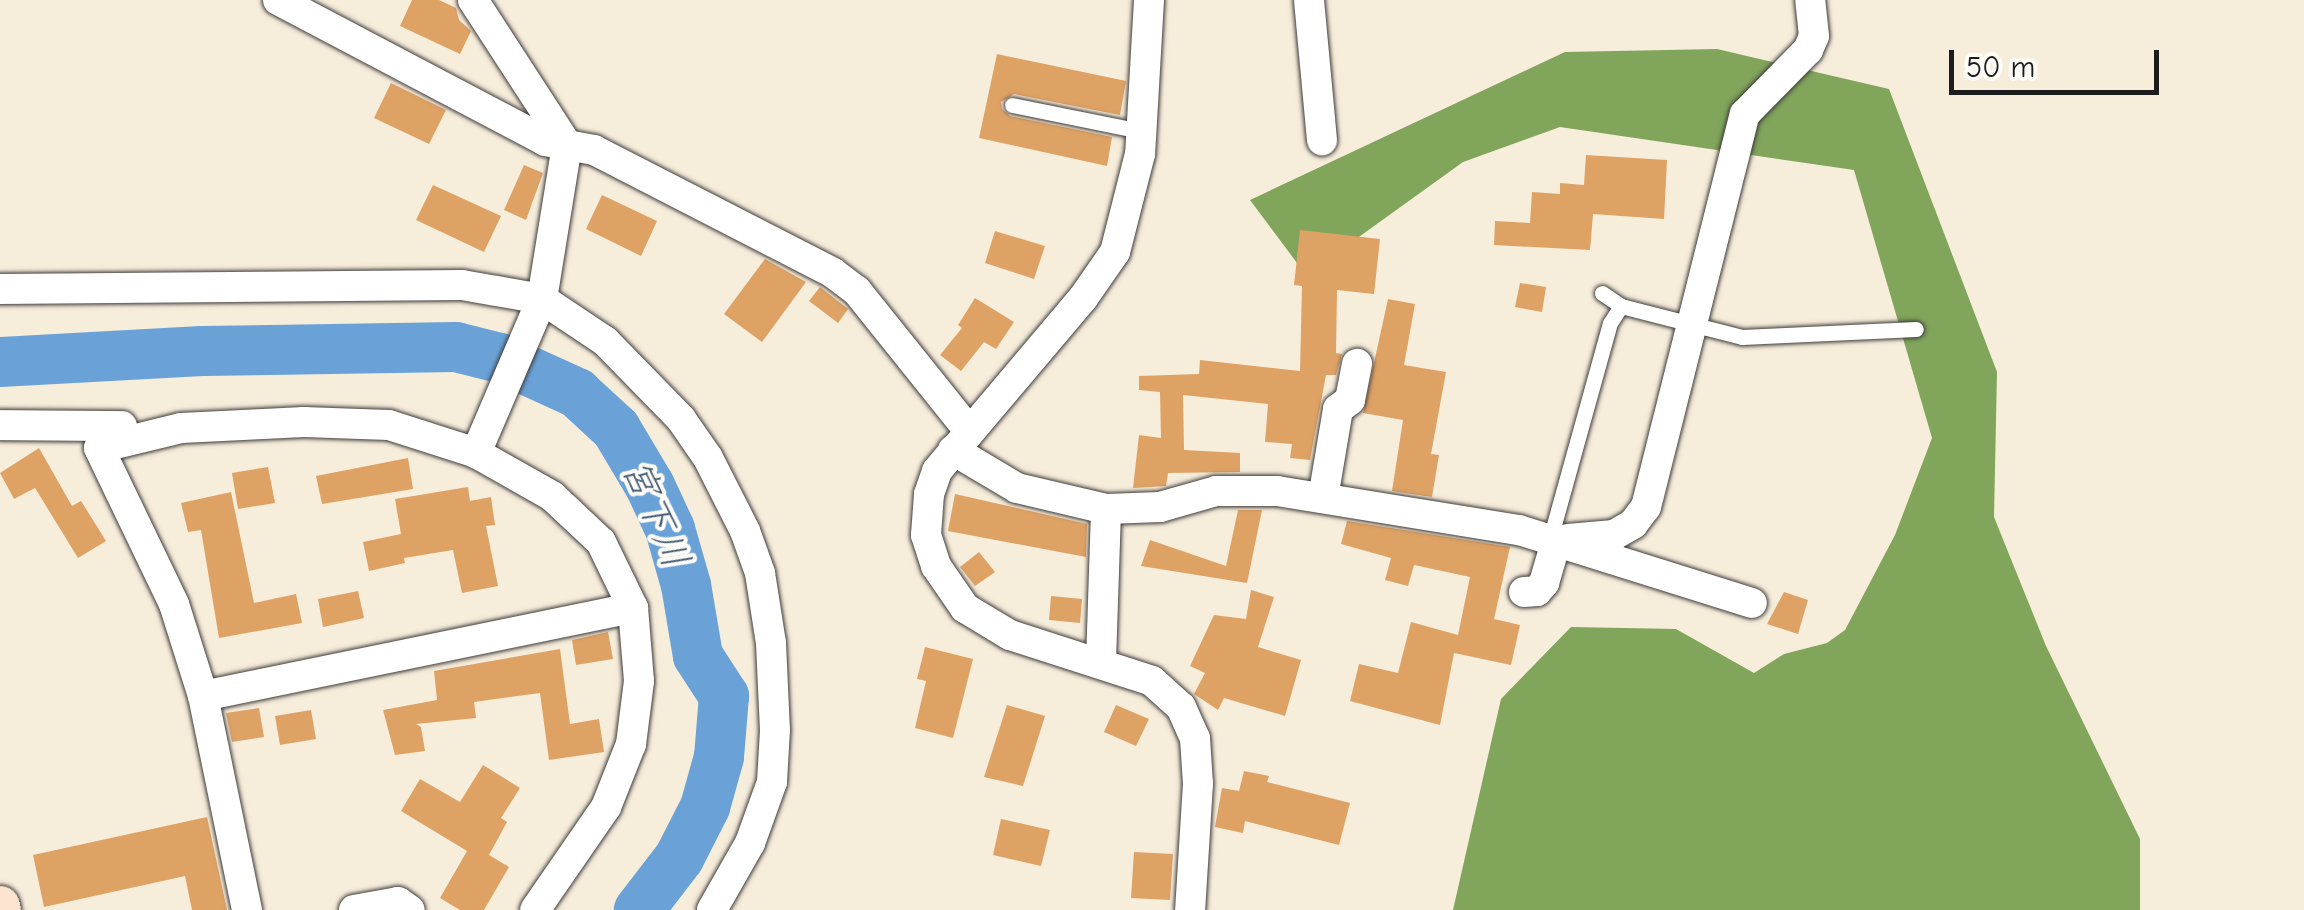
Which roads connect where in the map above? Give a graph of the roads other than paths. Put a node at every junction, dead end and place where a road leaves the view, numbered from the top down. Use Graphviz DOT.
graph roads {
  1 [pos="278,0"];
  2 [pos="473,0"];
  3 [pos="1149,0"];
  4 [pos="1310,0"];
  5 [pos="1810,0"];
  6 [pos="1012,105"];
  7 [pos="1141,131"];
  8 [pos="1322,140"];
  9 [pos="567,145"];
  10 [pos="0,289"];
  11 [pos="1602,294"];
  12 [pos="540,303"];
  13 [pos="1621,306"];
  14 [pos="1692,324"];
  15 [pos="1916,329"];
  16 [pos="1357,364"];
  17 [pos="0,425"];
  18 [pos="122,426"];
  19 [pos="961,440"];
  20 [pos="478,447"];
  21 [pos="1323,498"];
  22 [pos="1106,509"];
  23 [pos="1553,540"];
  24 [pos="1524,592"];
  25 [pos="1752,603"];
  26 [pos="633,608"];
  27 [pos="1101,662"];
  28 [pos="202,696"];
  29 [pos="248,910"];
  30 [pos="354,910"];
  31 [pos="410,910"];
  32 [pos="534,910"];
  33 [pos="712,910"];
  34 [pos="1190,910"];
  1 -- 9 [label="street"];
  2 -- 9 [label="street"];
  3 -- 7 [label="street"];
  4 -- 8 [label="street"];
  5 -- 14 [label="street"];
  6 -- 7 [label="lane"];
  7 -- 19 [label="street"];
  9 -- 12 [label="street"];
  9 -- 19 [label="street"];
  10 -- 12 [label="street"];
  11 -- 13 [label="lane"];
  12 -- 20 [label="street"];
  12 -- 33 [label="street"];
  13 -- 14 [label="lane"];
  13 -- 23 [label="lane"];
  14 -- 15 [label="lane"];
  14 -- 23 [label="street"];
  16 -- 21 [label="street"];
  17 -- 18 [label="street"];
  19 -- 22 [label="street"];
  19 -- 27 [label="street"];
  20 -- 26 [label="street"];
  20 -- 28 [label="street"];
  21 -- 22 [label="street"];
  21 -- 23 [label="street"];
  22 -- 27 [label="street"];
  23 -- 24 [label="street"];
  23 -- 25 [label="street"];
  26 -- 28 [label="street"];
  26 -- 32 [label="street"];
  27 -- 34 [label="street"];
  28 -- 29 [label="street"];
  30 -- 31 [label="street"];
}
